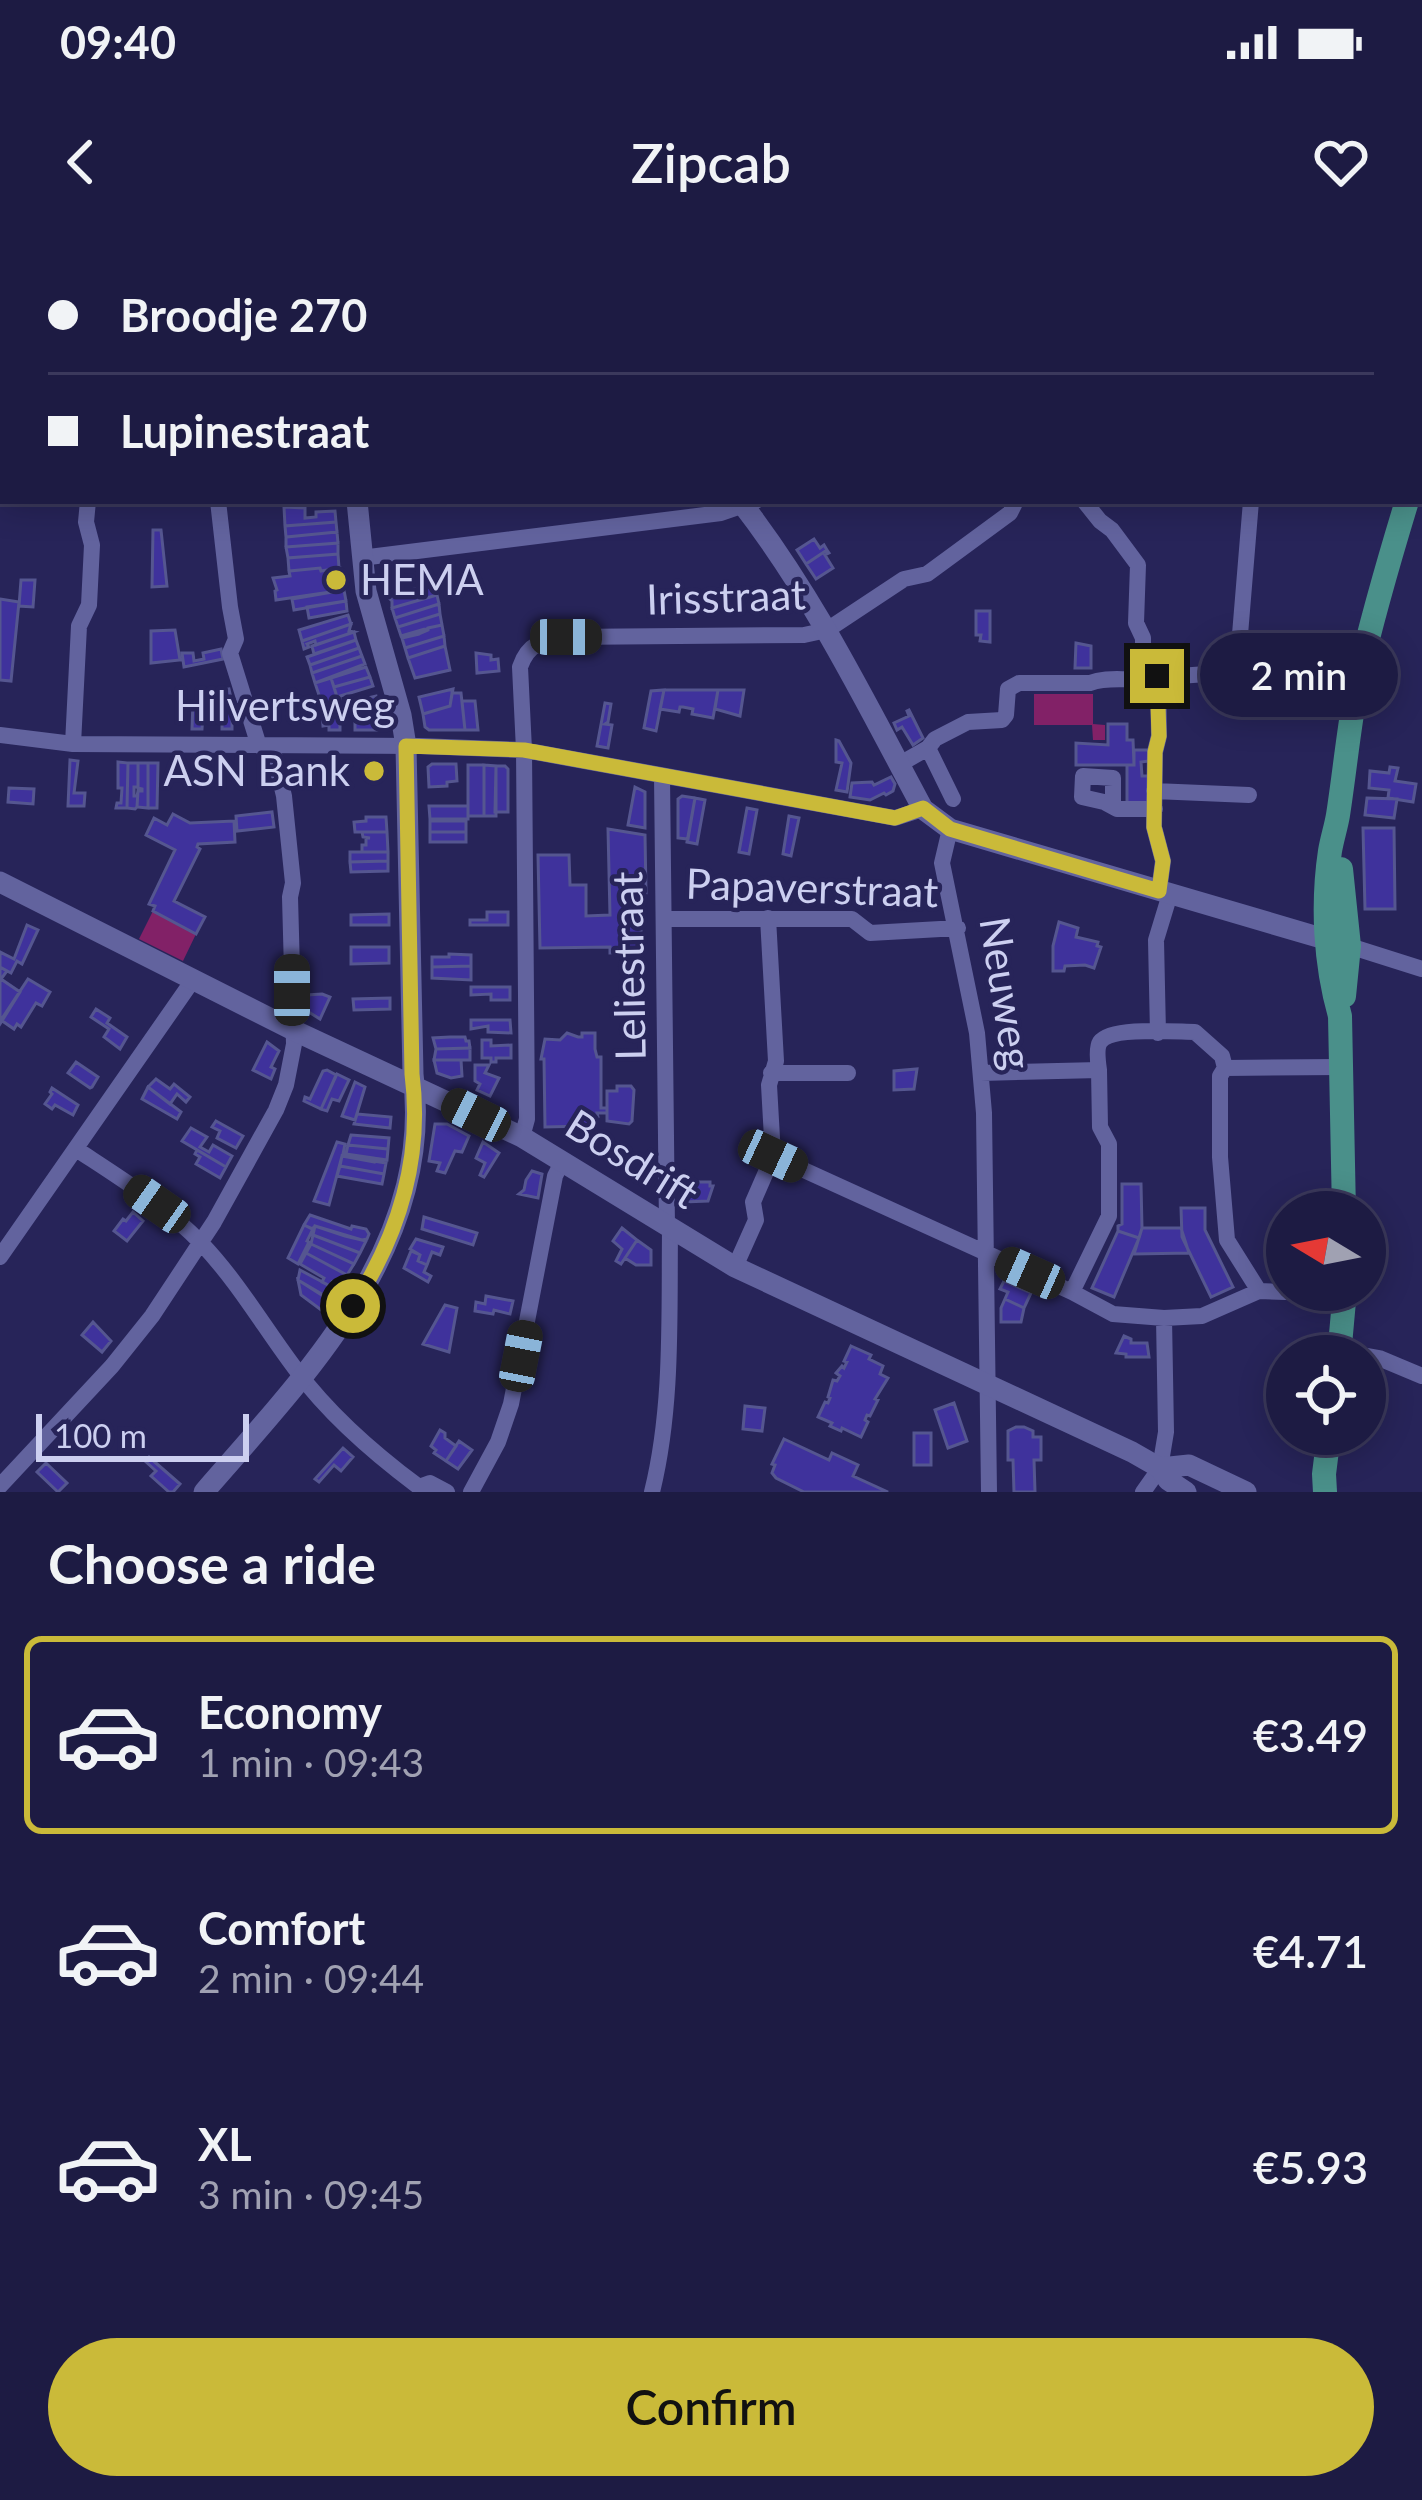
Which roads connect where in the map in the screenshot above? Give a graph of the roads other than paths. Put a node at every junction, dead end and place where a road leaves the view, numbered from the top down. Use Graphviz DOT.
graph roads {
  1 [pos="88,504"];
  2 [pos="218,504"];
  3 [pos="357,504"];
  4 [pos="744,504"];
  5 [pos="748,504"];
  6 [pos="1014,504"];
  7 [pos="1086,504"];
  8 [pos="1251,504"];
  9 [pos="1406,504"];
  10 [pos="361,558"];
  11 [pos="827,630"];
  12 [pos="1237,671"];
  13 [pos="1281,671"];
  14 [pos="1150,677"];
  15 [pos="0,735"];
  16 [pos="73,743"];
  17 [pos="266,746"];
  18 [pos="406,746"];
  19 [pos="928,748"];
  20 [pos="524,750"];
  21 [pos="900,764"];
  22 [pos="662,776"];
  23 [pos="1250,795"];
  24 [pos="952,799"];
  25 [pos="1155,800"];
  26 [pos="1113,806"];
  27 [pos="923,808"];
  28 [pos="950,829"];
  29 [pos="0,882"];
  30 [pos="1165,892"];
  31 [pos="768,917"];
  32 [pos="665,919"];
  33 [pos="958,928"];
  34 [pos="1338,943"];
  35 [pos="1422,969"];
  36 [pos="193,980"];
  37 [pos="293,1030"];
  38 [pos="1158,1033"];
  39 [pos="1342,1067"];
  40 [pos="1226,1068"];
  41 [pos="1099,1070"];
  42 [pos="771,1073"];
  43 [pos="848,1073"];
  44 [pos="981,1073"];
  45 [pos="414,1086"];
  46 [pos="522,1137"];
  47 [pos="76,1149"];
  48 [pos="773,1156"];
  49 [pos="562,1160"];
  50 [pos="1344,1191"];
  51 [pos="669,1228"];
  52 [pos="201,1243"];
  53 [pos="987,1254"];
  54 [pos="0,1257"];
  55 [pos="735,1267"];
  56 [pos="1259,1291"];
  57 [pos="1266,1291"];
  58 [pos="1072,1292"];
  59 [pos="1164,1318"];
  60 [pos="1386,1361"];
  61 [pos="1422,1376"];
  62 [pos="301,1377"];
  63 [pos="988,1386"];
  64 [pos="1326,1455"];
  65 [pos="1160,1468"];
  66 [pos="0,1486"];
  67 [pos="1322,1486"];
  68 [pos="417,1489"];
  69 [pos="204,1492"];
  70 [pos="447,1492"];
  71 [pos="471,1492"];
  72 [pos="652,1492"];
  73 [pos="989,1492"];
  74 [pos="1143,1492"];
  75 [pos="1186,1492"];
  76 [pos="1246,1492"];
  1 -- 16 [label="street"];
  2 -- 17 [label="street"];
  3 -- 10 [label="street"];
  4 -- 10 [label="street"];
  5 -- 11 [label="street"];
  6 -- 11 [label="street, Irisstraat"];
  7 -- 14 [label="street"];
  8 -- 12 [label="street"];
  9 -- 34 [label="main road"];
  10 -- 18 [label="street"];
  11 -- 20 [label="street, Irisstraat"];
  11 -- 21 [label="street"];
  12 -- 13 [label="street"];
  12 -- 14 [label="street"];
  14 -- 19 [label="street"];
  14 -- 25 [label="street"];
  15 -- 16 [label="street, Hilvertsweg"];
  16 -- 17 [label="street, Hilvertsweg"];
  17 -- 18 [label="street, Hilvertsweg"];
  17 -- 37 [label="street"];
  18 -- 20 [label="street, Hilvertsweg"];
  18 -- 45 [label="street"];
  19 -- 21 [label="street"];
  19 -- 24 [label="street"];
  20 -- 22 [label="street, Hilvertsweg"];
  20 -- 46 [label="street, Irisstraat"];
  21 -- 27 [label="street"];
  22 -- 27 [label="street, Hilvertsweg"];
  22 -- 32 [label="street, Leliestraat"];
  23 -- 25 [label="street"];
  25 -- 26 [label="street"];
  25 -- 30 [label="street"];
  26 -- 26 [label="street"];
  27 -- 28 [label="street"];
  28 -- 30 [label="street"];
  28 -- 33 [label="street, Neuweg"];
  29 -- 36 [label="street, Bosdrift"];
  30 -- 34 [label="street"];
  30 -- 38 [label="street"];
  31 -- 32 [label="street, Papaverstraat"];
  31 -- 33 [label="street, Papaverstraat"];
  31 -- 42 [label="street"];
  32 -- 51 [label="street, Leliestraat"];
  33 -- 44 [label="street, Neuweg"];
  34 -- 35 [label="street"];
  34 -- 39 [label="main road"];
  36 -- 37 [label="street, Bosdrift"];
  36 -- 47 [label="street"];
  37 -- 45 [label="street, Bosdrift"];
  37 -- 52 [label="street"];
  38 -- 40 [label="street"];
  38 -- 41 [label="street"];
  39 -- 40 [label="street"];
  39 -- 50 [label="main road"];
  40 -- 56 [label="street"];
  41 -- 44 [label="street"];
  41 -- 58 [label="street"];
  42 -- 43 [label="street"];
  42 -- 48 [label="street"];
  44 -- 53 [label="street, Neuweg"];
  45 -- 46 [label="street, Bosdrift"];
  45 -- 62 [label="street"];
  46 -- 49 [label="street, Bosdrift"];
  47 -- 52 [label="street"];
  47 -- 54 [label="street"];
  48 -- 53 [label="street"];
  48 -- 55 [label="street"];
  49 -- 51 [label="street, Bosdrift"];
  49 -- 71 [label="street"];
  51 -- 55 [label="street, Bosdrift"];
  51 -- 72 [label="street, Leliestraat"];
  52 -- 62 [label="street"];
  52 -- 66 [label="street"];
  53 -- 58 [label="street"];
  53 -- 63 [label="street, Neuweg"];
  55 -- 63 [label="street, Bosdrift"];
  56 -- 57 [label="street"];
  56 -- 59 [label="street"];
  58 -- 59 [label="street"];
  59 -- 65 [label="street"];
  60 -- 61 [label="street"];
  62 -- 68 [label="street"];
  62 -- 69 [label="street"];
  63 -- 65 [label="street, Bosdrift"];
  63 -- 73 [label="street, Neuweg"];
  64 -- 67 [label="main road"];
  65 -- 74 [label="street"];
  65 -- 75 [label="street, Bosdrift"];
  65 -- 76 [label="street, Bosdrift"];
  68 -- 70 [label="street"];
}
